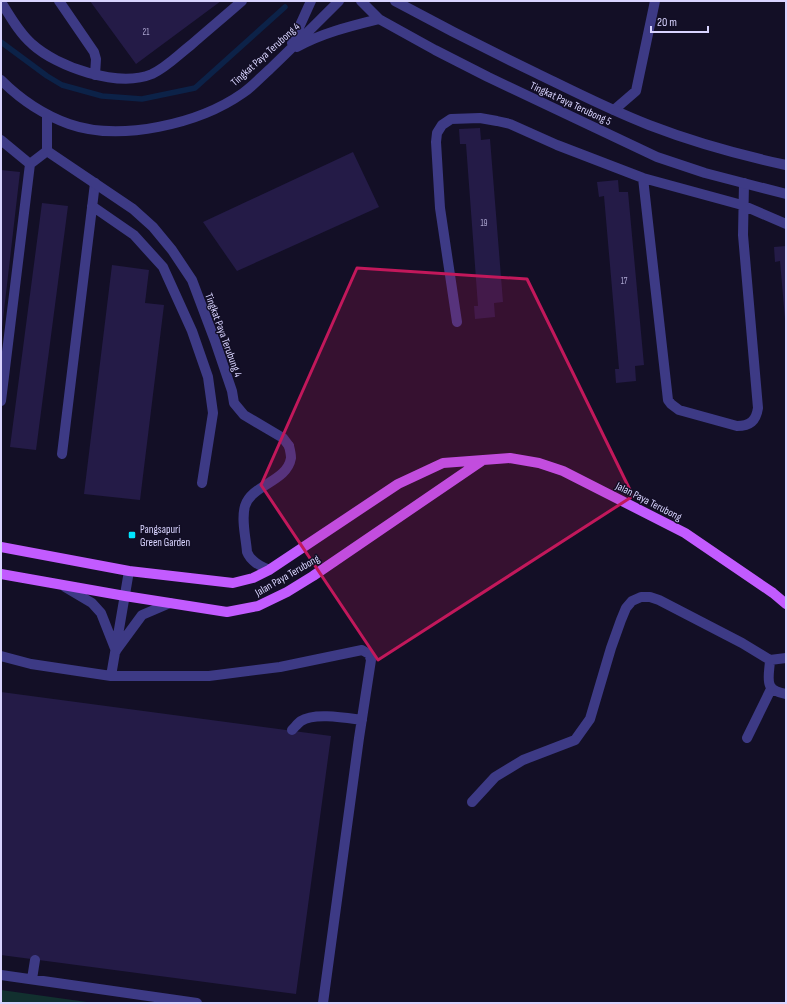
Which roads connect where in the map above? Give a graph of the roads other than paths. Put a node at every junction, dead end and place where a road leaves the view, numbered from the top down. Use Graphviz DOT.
graph roads {
  1 [pos="59,1"];
  2 [pos="242,1"];
  3 [pos="311,1"];
  4 [pos="339,1"];
  5 [pos="361,1"];
  6 [pos="395,1"];
  7 [pos="655,1"];
  8 [pos="1,2"];
  9 [pos="378,19"];
  10 [pos="286,53"];
  11 [pos="95,75"];
  12 [pos="1,80"];
  13 [pos="614,110"];
  14 [pos="47,115"];
  15 [pos="1,140"];
  16 [pos="47,151"];
  17 [pos="30,164"];
  18 [pos="786,165"];
  19 [pos="643,178"];
  20 [pos="95,183"];
  21 [pos="744,183"];
  22 [pos="786,194"];
  23 [pos="742,205"];
  24 [pos="92,206"];
  25 [pos="786,224"];
  26 [pos="457,322"];
  27 [pos="1,401"];
  28 [pos="62,454"];
  29 [pos="484,459"];
  30 [pos="202,484"];
  31 [pos="1,547"];
  32 [pos="269,570"];
  33 [pos="129,571"];
  34 [pos="1,574"];
  35 [pos="62,585"];
  36 [pos="125,596"];
  37 [pos="170,603"];
  38 [pos="786,604"];
  39 [pos="116,651"];
  40 [pos="1,656"];
  41 [pos="786,658"];
  42 [pos="770,660"];
  43 [pos="111,676"];
  44 [pos="771,689"];
  45 [pos="786,694"];
  46 [pos="362,720"];
  47 [pos="292,730"];
  48 [pos="747,738"];
  49 [pos="472,802"];
  50 [pos="35,960"];
  51 [pos="1,975"];
  52 [pos="32,979"];
  53 [pos="197,1003"];
  54 [pos="323,1003"];
  1 -- 11 [label="street"];
  2 -- 11 [label="street"];
  3 -- 10 [label="street"];
  4 -- 10 [label="street, Tingkat Paya Terubong 4"];
  5 -- 9 [label="street, Tingkat Paya Terubong 5"];
  6 -- 13 [label="street, Tingkat Paya Terubong 5"];
  7 -- 13 [label="street"];
  8 -- 11 [label="street"];
  9 -- 10 [label="street"];
  9 -- 21 [label="street, Tingkat Paya Terubong 5"];
  10 -- 14 [label="street, Tingkat Paya Terubong 4"];
  12 -- 14 [label="street, Tingkat Paya Terubong 4"];
  13 -- 18 [label="street, Tingkat Paya Terubong 5"];
  14 -- 16 [label="street"];
  15 -- 17 [label="street"];
  16 -- 17 [label="street"];
  16 -- 20 [label="street, Tingkat Paya Terubung 4"];
  17 -- 27 [label="street"];
  19 -- 23 [label="street"];
  19 -- 23 [label="street"];
  19 -- 26 [label="street"];
  20 -- 24 [label="street"];
  20 -- 32 [label="street, Tingkat Paya Terubung 4"];
  21 -- 22 [label="street, Tingkat Paya Terubong 5"];
  21 -- 23 [label="street"];
  23 -- 25 [label="street"];
  24 -- 28 [label="street"];
  24 -- 30 [label="street"];
  29 -- 32 [label="main road, Jalan Paya Terubong"];
  29 -- 37 [label="main road, Jalan Paya Terubong"];
  29 -- 38 [label="main road, Jalan Paya Terubong"];
  31 -- 33 [label="main road, Jalan Paya Terubong"];
  32 -- 33 [label="main road, Jalan Paya Terubong"];
  33 -- 36 [label="street"];
  34 -- 35 [label="main road, Jalan Paya Terubong"];
  35 -- 36 [label="main road, Jalan Paya Terubong"];
  35 -- 39 [label="street"];
  36 -- 37 [label="main road, Jalan Paya Terubong"];
  36 -- 39 [label="street"];
  37 -- 39 [label="street"];
  39 -- 43 [label="street"];
  40 -- 43 [label="street"];
  41 -- 42 [label="street"];
  42 -- 44 [label="street"];
  42 -- 49 [label="street"];
  43 -- 46 [label="street"];
  44 -- 45 [label="street"];
  44 -- 48 [label="street"];
  46 -- 47 [label="street"];
  46 -- 54 [label="street"];
  50 -- 52 [label="street"];
  51 -- 52 [label="street"];
  52 -- 53 [label="street"];
}
